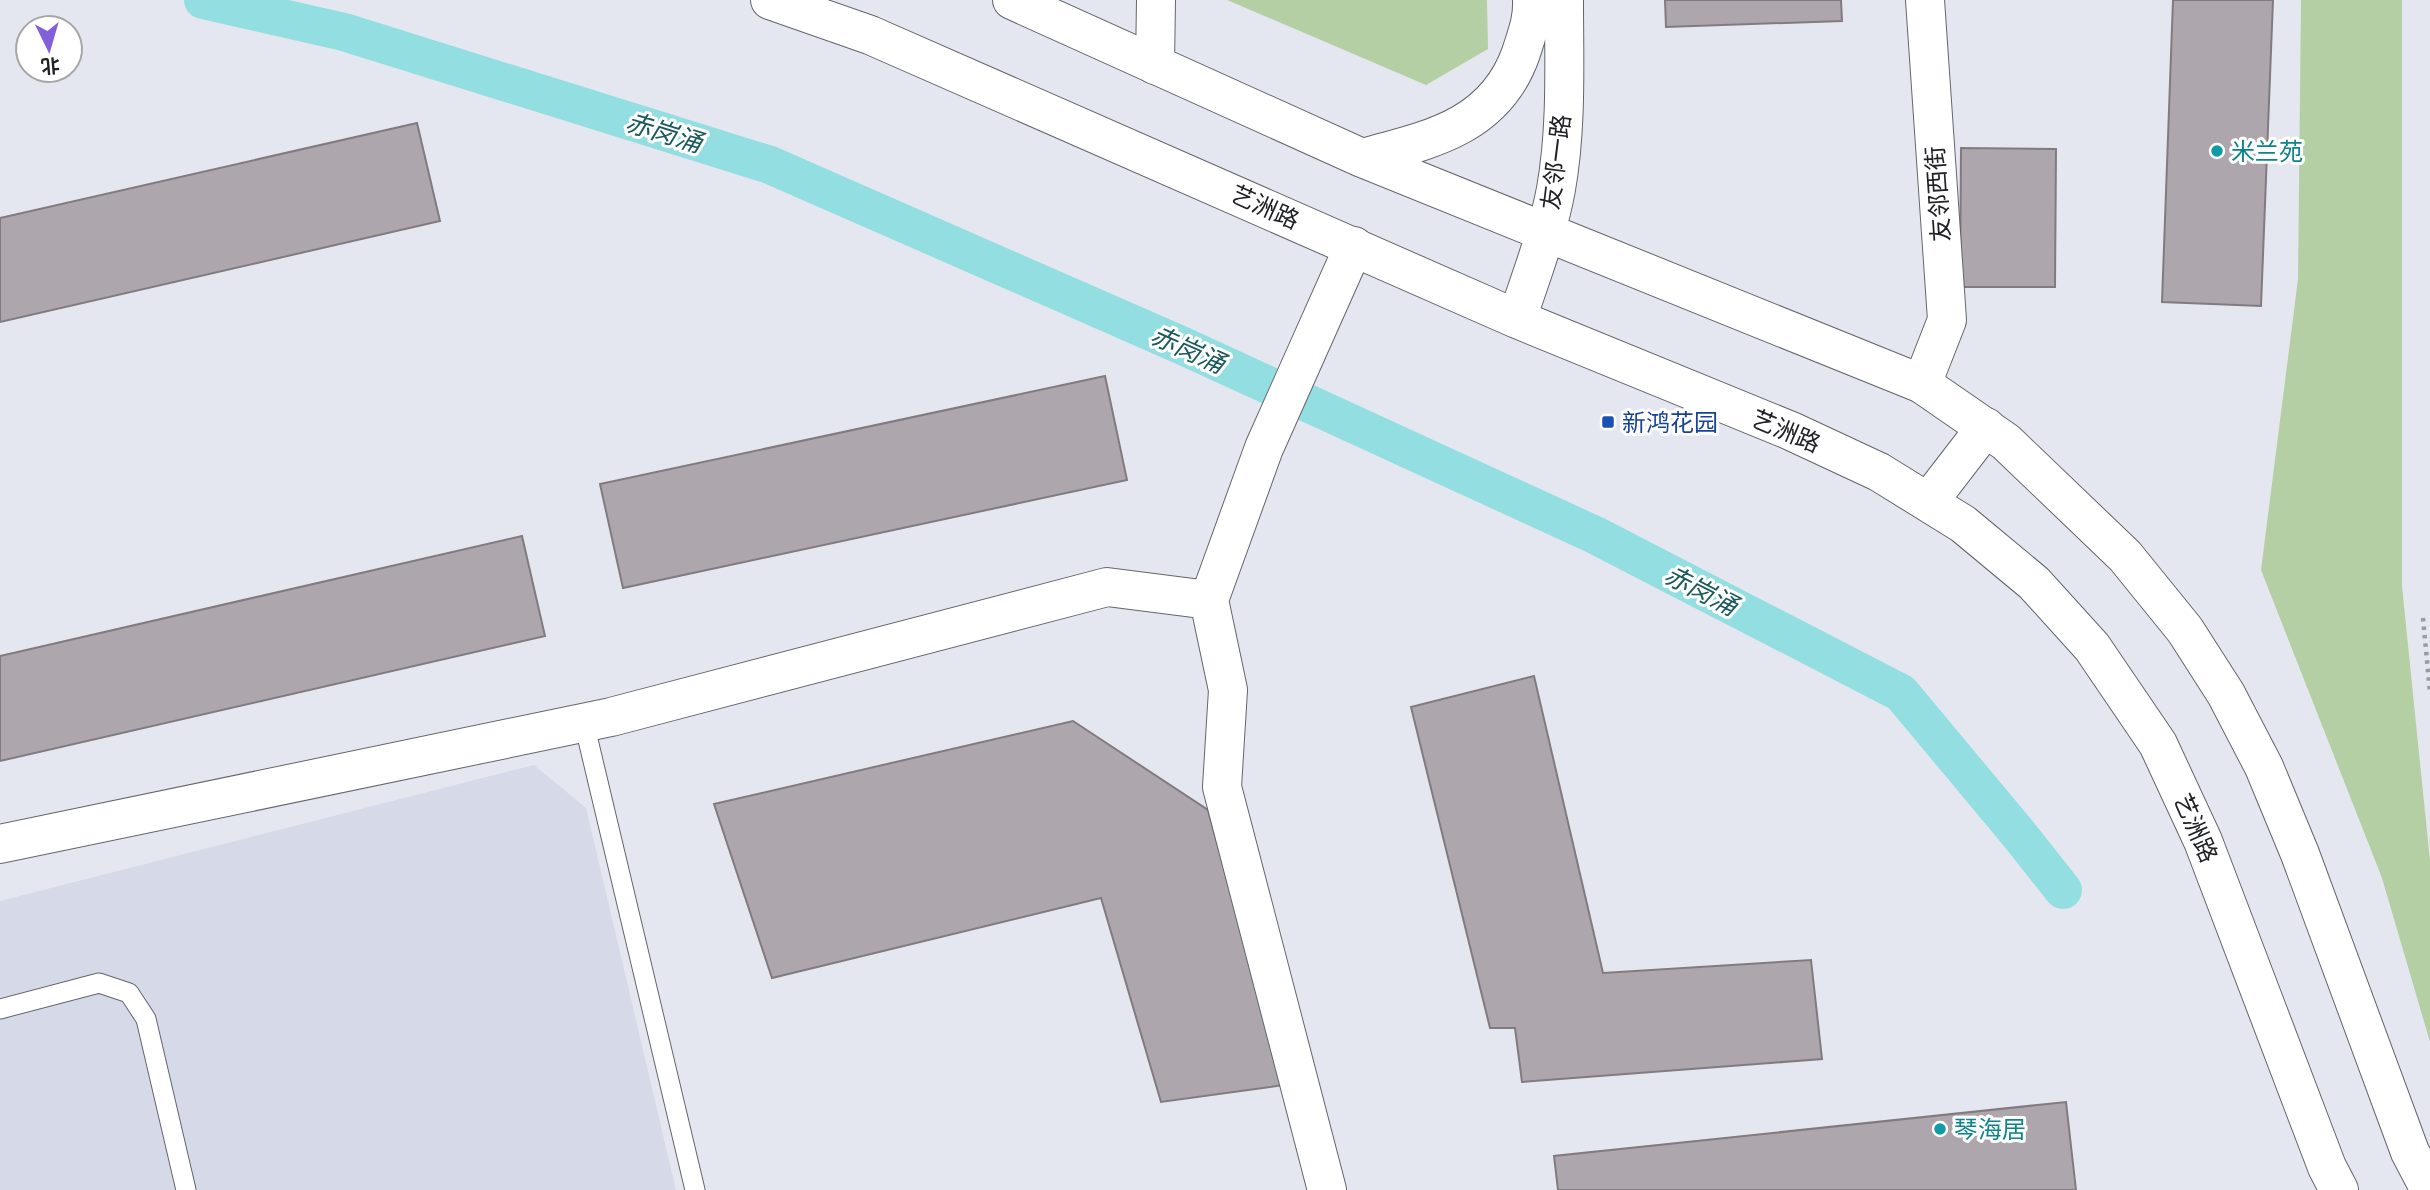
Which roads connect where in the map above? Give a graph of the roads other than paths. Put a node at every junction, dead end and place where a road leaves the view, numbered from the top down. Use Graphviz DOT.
graph roads {
  1 [pos="770,0"];
  2 [pos="1012,0"];
  3 [pos="1156,0"];
  4 [pos="1532,0"];
  5 [pos="1564,0"];
  6 [pos="1925,0"];
  7 [pos="1155,65"];
  8 [pos="1362,158"];
  9 [pos="1546,233"];
  10 [pos="1354,246"];
  11 [pos="1517,318"];
  12 [pos="1922,384"];
  13 [pos="1986,427"];
  14 [pos="1929,501"];
  15 [pos="1209,600"];
  16 [pos="584,723"];
  17 [pos="0,844"];
  18 [pos="0,1009"];
  19 [pos="2430,1189"];
  20 [pos="186,1190"];
  21 [pos="695,1190"];
  22 [pos="1327,1190"];
  23 [pos="2339,1190"];
  1 -- 10 [label="main road, 艺洲路"];
  2 -- 7 [label="main road"];
  3 -- 7 [label="main road"];
  4 -- 8 [label="main road"];
  5 -- 9 [label="main road, 友邻一路"];
  6 -- 12 [label="main road, 友邻西街"];
  7 -- 8 [label="main road"];
  8 -- 9 [label="main road"];
  9 -- 11 [label="main road, 友邻一路"];
  9 -- 12 [label="main road"];
  10 -- 11 [label="main road, 艺洲路"];
  10 -- 15 [label="main road"];
  11 -- 14 [label="main road, 艺洲路"];
  12 -- 13 [label="main road"];
  13 -- 14 [label="main road"];
  13 -- 19 [label="main road"];
  14 -- 23 [label="main road, 艺洲路"];
  15 -- 16 [label="main road"];
  15 -- 22 [label="main road"];
  16 -- 17 [label="main road"];
  16 -- 21 [label="lane"];
  18 -- 20 [label="lane"];
}
